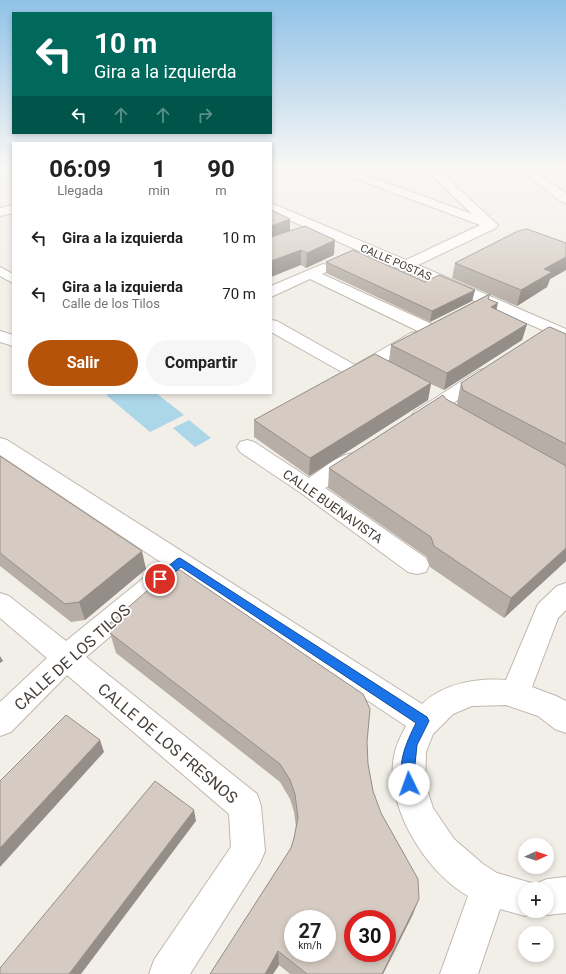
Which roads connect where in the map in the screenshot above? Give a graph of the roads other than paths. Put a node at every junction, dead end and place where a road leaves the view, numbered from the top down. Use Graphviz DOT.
graph roads {
  1 [pos="283,212"];
  2 [pos="457,212"];
  3 [pos="478,212"];
  4 [pos="491,225"];
  5 [pos="320,229"];
  6 [pos="300,236"];
  7 [pos="364,248"];
  8 [pos="350,255"];
  9 [pos="337,261"];
  10 [pos="405,266"];
  11 [pos="0,270"];
  12 [pos="311,274"];
  13 [pos="12,278"];
  14 [pos="272,292"];
  15 [pos="489,302"];
  16 [pos="467,312"];
  17 [pos="272,326"];
  18 [pos="552,335"];
  19 [pos="372,362"];
  20 [pos="499,365"];
  21 [pos="391,372"];
  22 [pos="425,390"];
  23 [pos="445,400"];
  24 [pos="457,417"];
  25 [pos="406,426"];
  26 [pos="0,445"];
  27 [pos="247,448"];
  28 [pos="367,451"];
  29 [pos="309,488"];
  30 [pos="180,562"];
  31 [pos="417,565"];
  32 [pos="566,593"];
  33 [pos="0,603"];
  34 [pos="66,658"];
  35 [pos="515,694"];
  36 [pos="566,719"];
  37 [pos="423,721"];
  38 [pos="0,722"];
  39 [pos="489,887"];
  40 [pos="566,895"];
  41 [pos="518,896"];
  42 [pos="554,896"];
  43 [pos="168,974"];
  44 [pos="459,974"];
  1 -- 5 [label="street, CALLE POSTAS"];
  2 -- 4 [label="street"];
  3 -- 4 [label="street"];
  4 -- 10 [label="street"];
  5 -- 6 [label="street"];
  5 -- 7 [label="street, CALLE POSTAS"];
  7 -- 8 [label="street"];
  7 -- 10 [label="street, CALLE POSTAS"];
  9 -- 12 [label="street"];
  10 -- 15 [label="street, CALLE POSTAS"];
  11 -- 13 [label="street"];
  12 -- 14 [label="street"];
  12 -- 19 [label="street"];
  15 -- 16 [label="street"];
  15 -- 18 [label="street, CALLE POSTAS"];
  17 -- 19 [label="street"];
  19 -- 21 [label="street"];
  20 -- 23 [label="street"];
  22 -- 23 [label="street"];
  23 -- 24 [label="street"];
  23 -- 25 [label="street"];
  26 -- 30 [label="street"];
  27 -- 29 [label="street, CALLE BUENAVISTA"];
  28 -- 29 [label="street"];
  29 -- 31 [label="street, CALLE BUENAVISTA"];
  30 -- 34 [label="street, CALLE DE LOS TILOS"];
  30 -- 37 [label="street"];
  32 -- 35 [label="street"];
  33 -- 34 [label="street, CALLE DE LOS FRESNOS"];
  34 -- 38 [label="street, CALLE DE LOS TILOS"];
  34 -- 43 [label="street, CALLE DE LOS FRESNOS"];
  35 -- 36 [label="street"];
  35 -- 37 [label="street"];
  37 -- 39 [label="street"];
  39 -- 41 [label="street"];
  39 -- 44 [label="street"];
  40 -- 42 [label="street"];
}
